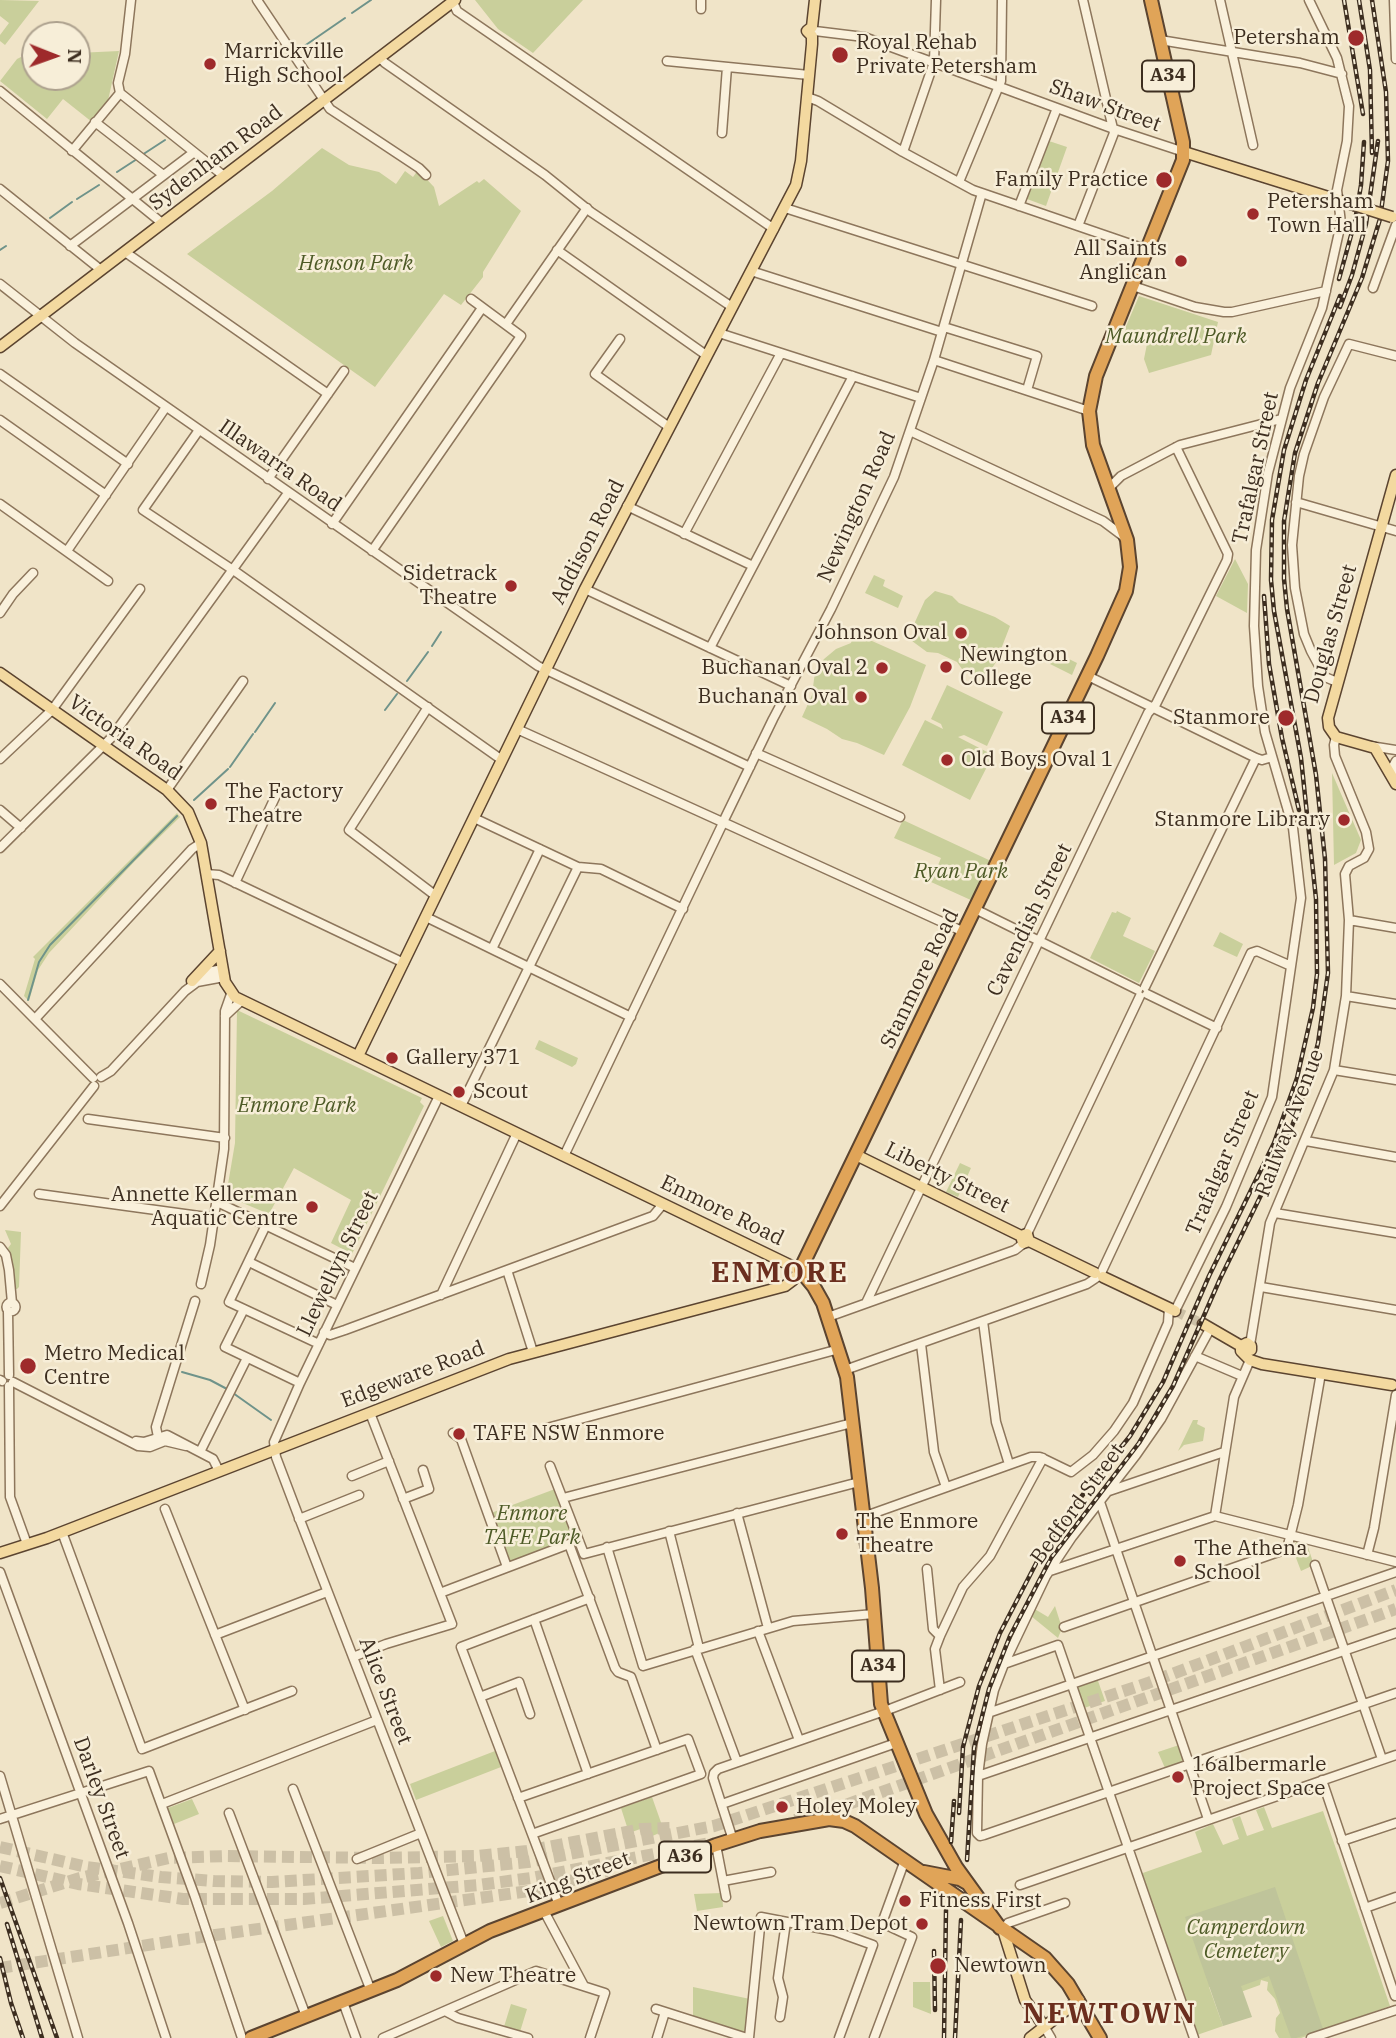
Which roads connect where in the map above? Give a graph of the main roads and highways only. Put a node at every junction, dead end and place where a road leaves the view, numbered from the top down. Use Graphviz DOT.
graph roads {
  1 [pos="815,0"];
  2 [pos="1151,0"];
  3 [pos="453,1"];
  4 [pos="1184,152"];
  5 [pos="1395,220"];
  6 [pos="0,347"];
  7 [pos="1396,475"];
  8 [pos="0,673"];
  9 [pos="1394,781"];
  10 [pos="220,951"];
  11 [pos="191,981"];
  12 [pos="231,994"];
  13 [pos="367,1038"];
  14 [pos="358,1056"];
  15 [pos="375,1065"];
  16 [pos="856,1155"];
  17 [pos="800,1270"];
  18 [pos="785,1286"];
  19 [pos="814,1287"];
  20 [pos="1172,1310"];
  21 [pos="1206,1327"];
  22 [pos="1395,1388"];
  23 [pos="44,1539"];
  24 [pos="0,1555"];
  25 [pos="926,1814"];
  26 [pos="921,1871"];
  27 [pos="953,1878"];
  28 [pos="968,1884"];
  29 [pos="975,1910"];
  30 [pos="1001,1929"];
  31 [pos="1025,2000"];
  32 [pos="1079,2000"];
  33 [pos="1044,2026"];
  34 [pos="1031,2037"];
  35 [pos="251,2038"];
  36 [pos="1101,2038"];
  1 -- 13 [label="main road, Addison Road"];
  2 -- 4 [label="highway, A34"];
  3 -- 6 [label="main road, Sydenham Road"];
  4 -- 5 [label="main road, bridge"];
  4 -- 16 [label="highway, Stanmore Road / A34"];
  7 -- 9 [label="main road, Douglas Street"];
  8 -- 10 [label="main road, Victoria Road"];
  10 -- 11 [label="main road"];
  10 -- 12 [label="main road, Victoria Road"];
  12 -- 14 [label="main road, Enmore Road"];
  13 -- 14 [label="main road, Addison Road"];
  13 -- 15 [label="main road"];
  14 -- 15 [label="main road, Enmore Road"];
  15 -- 17 [label="main road, Enmore Road"];
  16 -- 17 [label="highway, Stanmore Road / A34"];
  16 -- 20 [label="main road, Liberty Street"];
  17 -- 18 [label="main road"];
  17 -- 19 [label="highway, Enmore Road / A34"];
  18 -- 19 [label="main road, Edgeware Road"];
  18 -- 23 [label="main road, Edgeware Road"];
  19 -- 25 [label="highway, Enmore Road / A34"];
  21 -- 22 [label="main road"];
  23 -- 24 [label="main road"];
  23 -- 24 [label="main road"];
  25 -- 27 [label="highway, Enmore Road / A34"];
  25 -- 28 [label="highway, Enmore Road / A34"];
  26 -- 27 [label="highway, King Street / A36"];
  26 -- 29 [label="highway, King Street / A36"];
  26 -- 35 [label="highway, King Street / A36"];
  27 -- 28 [label="highway, King Street / A36"];
  27 -- 29 [label="highway, Enmore Road / A34"];
  28 -- 30 [label="highway, King Street / A36"];
  29 -- 30 [label="highway, King Street / A36"];
  30 -- 31 [label="main road"];
  30 -- 32 [label="highway, King Street / A36"];
  31 -- 33 [label="main road"];
  31 -- 34 [label="main road"];
  32 -- 33 [label="main road"];
  32 -- 36 [label="highway, King Street / A36"];
  33 -- 34 [label="main road"];
}
